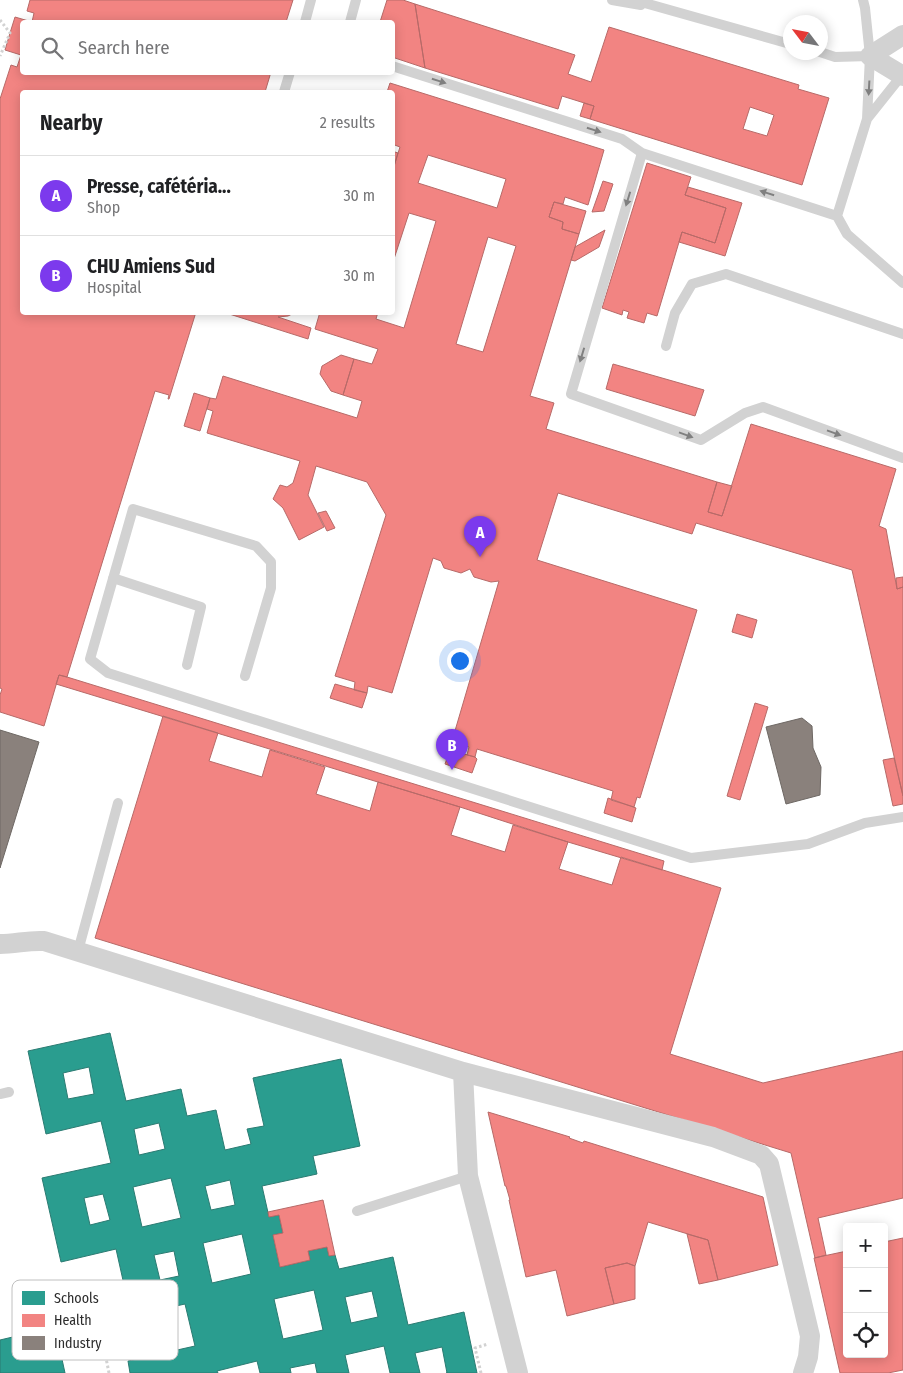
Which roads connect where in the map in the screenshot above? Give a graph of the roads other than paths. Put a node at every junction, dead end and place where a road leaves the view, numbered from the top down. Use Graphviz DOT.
graph roads {
  1 [pos="311,0"];
  2 [pos="356,0"];
  3 [pos="612,0"];
  4 [pos="634,0"];
  5 [pos="863,0"];
  6 [pos="674,12"];
  7 [pos="306,20"];
  8 [pos="351,20"];
  9 [pos="903,35"];
  10 [pos="783,42"];
  11 [pos="828,55"];
  12 [pos="870,56"];
  13 [pos="395,67"];
  14 [pos="289,75"];
  15 [pos="902,75"];
  16 [pos="285,90"];
  17 [pos="867,119"];
  18 [pos="642,153"];
  19 [pos="836,216"];
  20 [pos="903,283"];
  21 [pos="903,334"];
  22 [pos="666,346"];
  23 [pos="903,458"];
  24 [pos="113,578"];
  25 [pos="187,665"];
  26 [pos="245,676"];
  27 [pos="118,804"];
  28 [pos="903,817"];
  29 [pos="0,944"];
  30 [pos="78,951"];
  31 [pos="462,1072"];
  32 [pos="468,1176"];
  33 [pos="357,1211"];
  34 [pos="518,1373"];
  35 [pos="803,1373"];
  1 -- 7 [label="lane"];
  2 -- 8 [label="lane"];
  3 -- 6 [label="lane"];
  4 -- 6 [label="lane"];
  5 -- 12 [label="lane"];
  6 -- 10 [label="lane"];
  9 -- 12 [label="street"];
  11 -- 12 [label="lane"];
  12 -- 15 [label="street"];
  12 -- 17 [label="lane, one-way"];
  13 -- 18 [label="lane, one-way"];
  14 -- 16 [label="lane"];
  15 -- 17 [label="lane"];
  17 -- 19 [label="lane"];
  19 -- 18 [label="lane, one-way"];
  18 -- 23 [label="lane, one-way"];
  19 -- 20 [label="lane"];
  21 -- 22 [label="lane"];
  24 -- 25 [label="lane"];
  24 -- 26 [label="lane"];
  24 -- 28 [label="lane"];
  27 -- 30 [label="lane"];
  29 -- 30 [label="street"];
  30 -- 31 [label="street"];
  31 -- 32 [label="street"];
  31 -- 35 [label="street"];
  32 -- 33 [label="lane"];
  32 -- 34 [label="street"];
}
